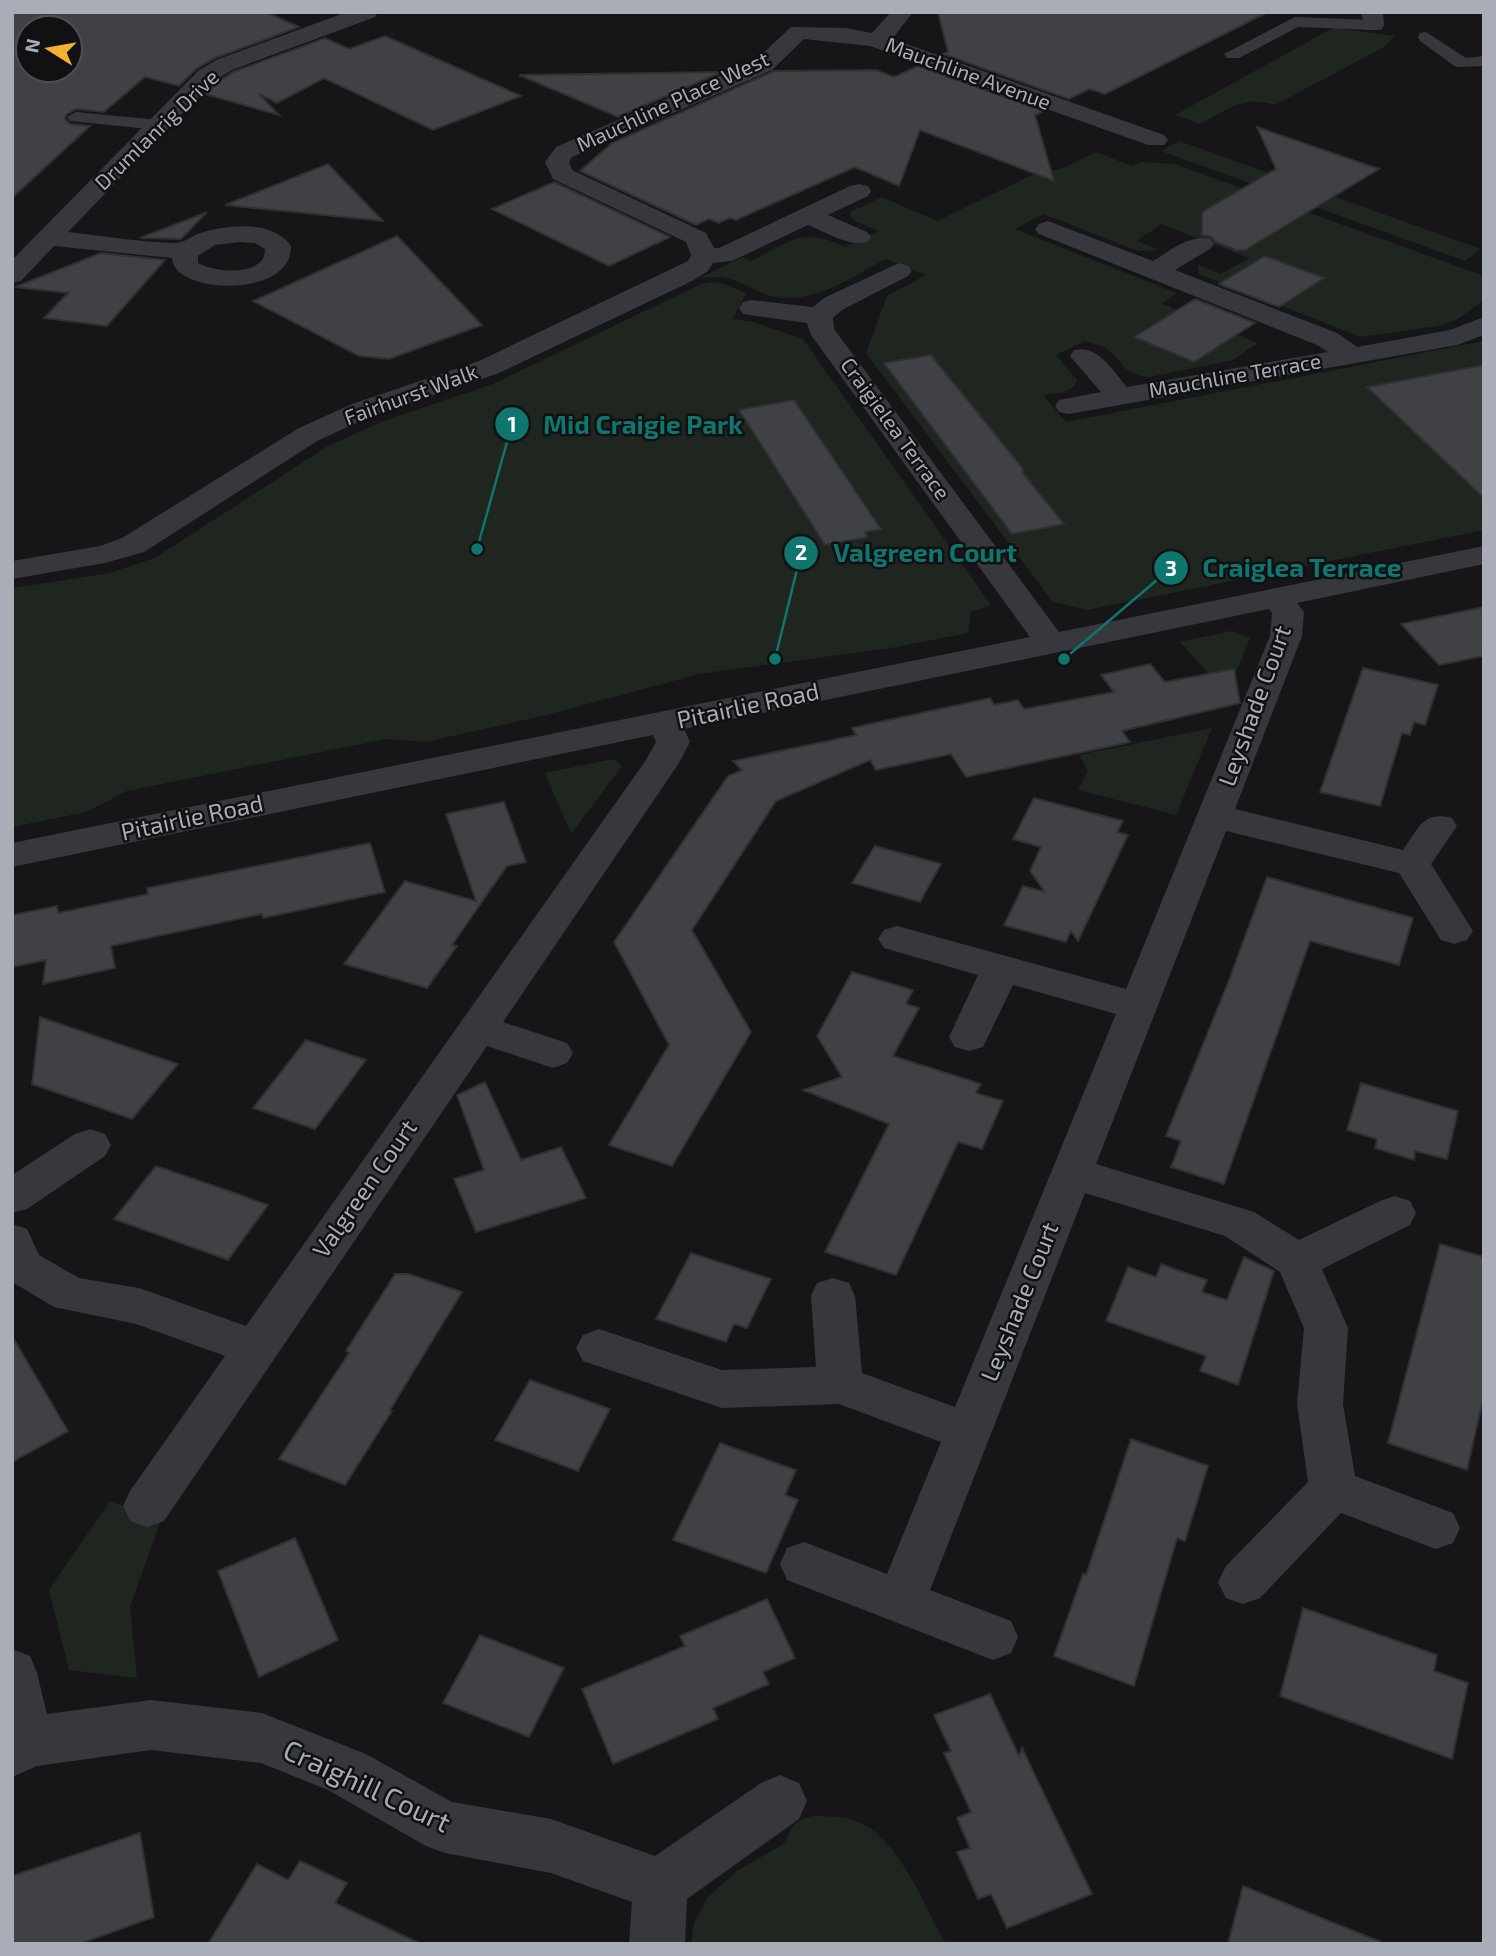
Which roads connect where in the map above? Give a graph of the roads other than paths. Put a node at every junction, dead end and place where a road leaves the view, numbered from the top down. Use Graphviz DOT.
graph roads {
  1 [pos="367,12"];
  2 [pos="903,12"];
  3 [pos="1288,17"];
  4 [pos="1373,19"];
  5 [pos="795,22"];
  6 [pos="1426,37"];
  7 [pos="875,40"];
  8 [pos="1233,54"];
  9 [pos="1484,61"];
  10 [pos="76,117"];
  11 [pos="159,125"];
  12 [pos="1156,140"];
  13 [pos="859,191"];
  14 [pos="808,216"];
  15 [pos="1048,229"];
  16 [pos="858,237"];
  17 [pos="49,238"];
  18 [pos="1200,244"];
  19 [pos="186,252"];
  20 [pos="704,255"];
  21 [pos="899,271"];
  22 [pos="1155,271"];
  23 [pos="12,275"];
  24 [pos="752,308"];
  25 [pos="819,316"];
  26 [pos="1484,325"];
  27 [pos="1351,355"];
  28 [pos="1084,356"];
  29 [pos="1120,397"];
  30 [pos="1069,406"];
  31 [pos="1484,555"];
  32 [pos="12,570"];
  33 [pos="1277,598"];
  34 [pos="1050,642"];
  35 [pos="665,723"];
  36 [pos="1214,816"];
  37 [pos="1439,826"];
  38 [pos="12,855"];
  39 [pos="1412,864"];
  40 [pos="1454,931"];
  41 [pos="897,939"];
  42 [pos="1001,968"];
  43 [pos="1138,1006"];
  44 [pos="476,1028"];
  45 [pos="969,1037"];
  46 [pos="554,1053"];
  47 [pos="90,1145"];
  48 [pos="1071,1172"];
  49 [pos="12,1197"];
  50 [pos="1395,1213"];
  51 [pos="12,1241"];
  52 [pos="1297,1261"];
  53 [pos="833,1296"];
  54 [pos="599,1348"];
  55 [pos="254,1349"];
  56 [pos="840,1385"];
  57 [pos="968,1432"];
  58 [pos="1333,1489"];
  59 [pos="147,1506"];
  60 [pos="1436,1528"];
  61 [pos="804,1564"];
  62 [pos="1243,1582"];
  63 [pos="901,1601"];
  64 [pos="993,1637"];
  65 [pos="12,1673"];
  66 [pos="19,1747"];
  67 [pos="780,1801"];
  68 [pos="660,1885"];
  69 [pos="657,1944"];
  1 -- 11 [label="street, Drumlanrig Drive"];
  2 -- 7 [label="street"];
  3 -- 4 [label="lane"];
  3 -- 8 [label="lane"];
  5 -- 7 [label="street, Mauchline Avenue"];
  5 -- 20 [label="street, Mauchline Place West"];
  6 -- 9 [label="lane"];
  7 -- 12 [label="street, Mauchline Avenue"];
  10 -- 11 [label="lane"];
  11 -- 17 [label="street, Drumlanrig Drive"];
  13 -- 14 [label="street"];
  14 -- 16 [label="street"];
  14 -- 20 [label="street"];
  15 -- 22 [label="street, Mauchline Terrace"];
  17 -- 19 [label="street"];
  17 -- 23 [label="street, Drumlanrig Drive"];
  18 -- 22 [label="street"];
  20 -- 32 [label="street, Fairhurst Walk"];
  21 -- 25 [label="street"];
  22 -- 27 [label="street, Mauchline Terrace"];
  24 -- 25 [label="street"];
  25 -- 34 [label="street, Craigielea Terrace"];
  26 -- 27 [label="street, Mauchline Terrace"];
  27 -- 29 [label="street, Mauchline Terrace"];
  28 -- 29 [label="street, Mauchline Terrace"];
  29 -- 30 [label="street, Mauchline Terrace"];
  31 -- 33 [label="street, Pitairlie Road"];
  33 -- 34 [label="street, Pitairlie Road"];
  33 -- 36 [label="street, Leyshade Court"];
  34 -- 35 [label="street, Pitairlie Road"];
  35 -- 38 [label="street, Pitairlie Road"];
  35 -- 44 [label="street, Valgreen Court"];
  36 -- 39 [label="street, Leyshade Court"];
  36 -- 43 [label="street, Leyshade Court"];
  37 -- 39 [label="street"];
  39 -- 40 [label="street"];
  41 -- 42 [label="street"];
  42 -- 43 [label="street"];
  42 -- 45 [label="street"];
  43 -- 48 [label="street, Leyshade Court"];
  44 -- 46 [label="street"];
  44 -- 55 [label="street, Valgreen Court"];
  47 -- 49 [label="street"];
  48 -- 52 [label="street"];
  48 -- 57 [label="street, Leyshade Court"];
  50 -- 52 [label="street"];
  51 -- 55 [label="street"];
  52 -- 58 [label="street"];
  53 -- 56 [label="street"];
  54 -- 56 [label="street"];
  55 -- 59 [label="street, Valgreen Court"];
  56 -- 57 [label="street"];
  57 -- 63 [label="street, Leyshade Court"];
  58 -- 60 [label="street"];
  58 -- 62 [label="street"];
  61 -- 63 [label="street"];
  63 -- 64 [label="street"];
  65 -- 66 [label="street, Craighill Court"];
  66 -- 68 [label="street, Craighill Court"];
  67 -- 68 [label="street"];
  68 -- 69 [label="street"];
}
